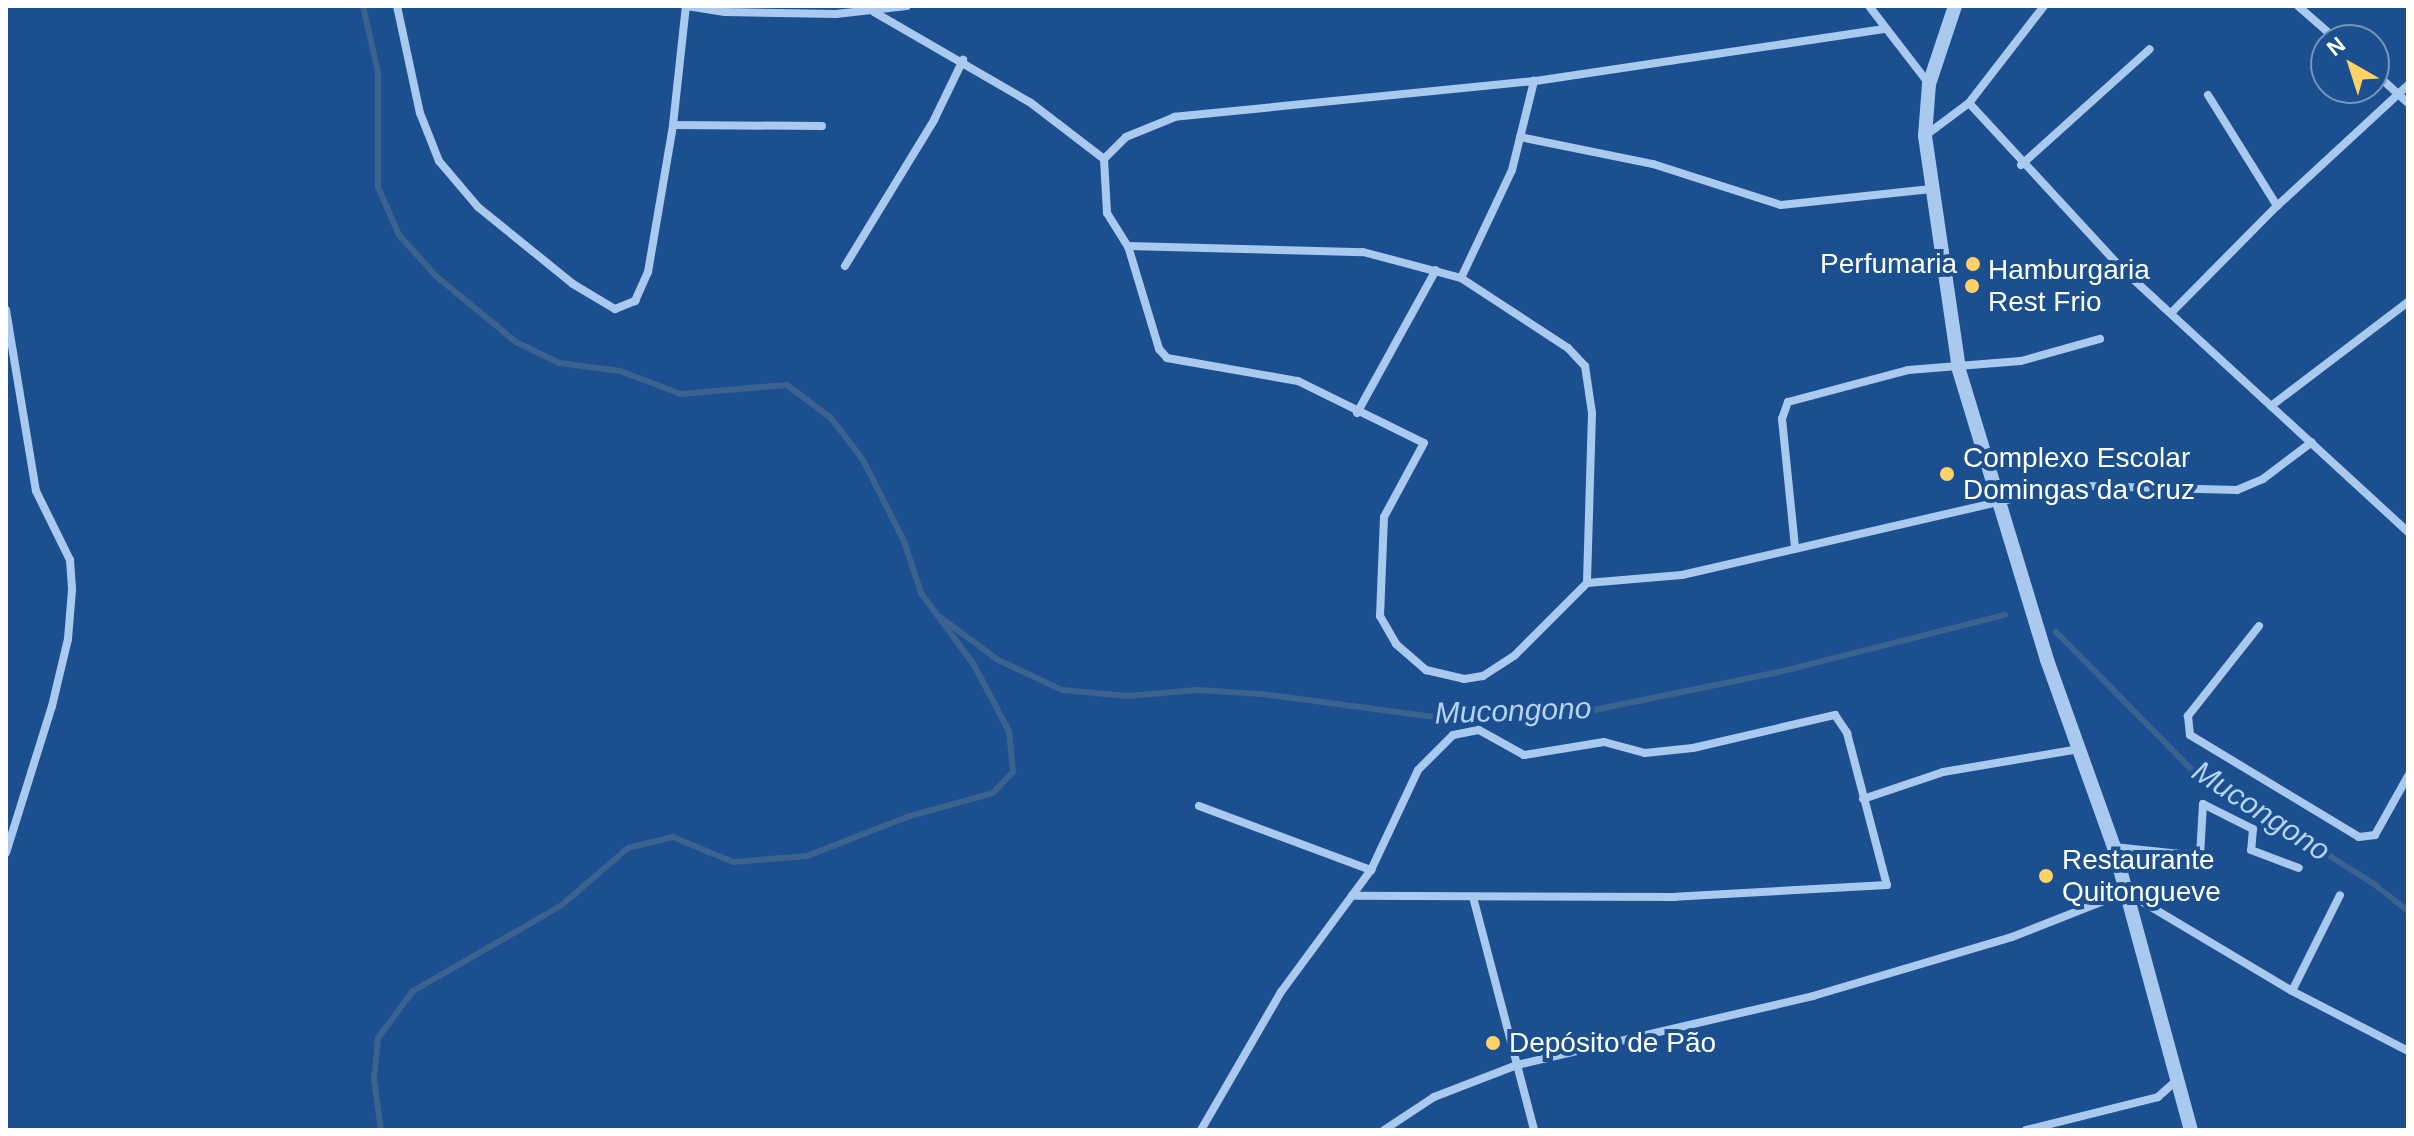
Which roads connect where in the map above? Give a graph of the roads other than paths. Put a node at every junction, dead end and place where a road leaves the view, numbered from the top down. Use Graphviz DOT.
graph roads {
  1 [pos="397,6"];
  2 [pos="686,6"];
  3 [pos="907,6"];
  4 [pos="1869,6"];
  5 [pos="1955,6"];
  6 [pos="2044,6"];
  7 [pos="2298,6"];
  8 [pos="874,12"];
  9 [pos="2319,24"];
  10 [pos="1884,29"];
  11 [pos="2150,49"];
  12 [pos="963,60"];
  13 [pos="1534,81"];
  14 [pos="1929,84"];
  15 [pos="2408,85"];
  16 [pos="2390,86"];
  17 [pos="2399,94"];
  18 [pos="2208,95"];
  19 [pos="1969,103"];
  20 [pos="2408,103"];
  21 [pos="673,125"];
  22 [pos="822,126"];
  23 [pos="1925,136"];
  24 [pos="1520,137"];
  25 [pos="1104,159"];
  26 [pos="2021,165"];
  27 [pos="1931,189"];
  28 [pos="2277,206"];
  29 [pos="1128,246"];
  30 [pos="845,266"];
  31 [pos="1436,270"];
  32 [pos="1461,278"];
  33 [pos="2408,302"];
  34 [pos="6,310"];
  35 [pos="2173,311"];
  36 [pos="2100,339"];
  37 [pos="1959,370"];
  38 [pos="2271,406"];
  39 [pos="1357,413"];
  40 [pos="2312,442"];
  41 [pos="2001,504"];
  42 [pos="2404,520"];
  43 [pos="2408,532"];
  44 [pos="1795,547"];
  45 [pos="1587,583"];
  46 [pos="2259,626"];
  47 [pos="2079,749"];
  48 [pos="2408,776"];
  49 [pos="1863,799"];
  50 [pos="1199,806"];
  51 [pos="2114,847"];
  52 [pos="6,853"];
  53 [pos="2299,868"];
  54 [pos="1371,870"];
  55 [pos="2126,892"];
  56 [pos="2340,895"];
  57 [pos="1352,896"];
  58 [pos="1473,897"];
  59 [pos="2292,991"];
  60 [pos="2408,1051"];
  61 [pos="1517,1065"];
  62 [pos="2178,1077"];
  63 [pos="1201,1130"];
  64 [pos="1384,1130"];
  65 [pos="1534,1130"];
  66 [pos="2026,1130"];
  67 [pos="2191,1130"];
  68 [pos="2199,1130"];
  1 -- 21 [label="street"];
  2 -- 8 [label="street"];
  2 -- 21 [label="street"];
  3 -- 8 [label="street"];
  4 -- 10 [label="street"];
  5 -- 14 [label="street"];
  6 -- 19 [label="street"];
  7 -- 9 [label="street"];
  8 -- 12 [label="street"];
  10 -- 13 [label="street"];
  10 -- 14 [label="street"];
  11 -- 26 [label="street"];
  12 -- 25 [label="street"];
  12 -- 30 [label="street"];
  13 -- 24 [label="street"];
  13 -- 25 [label="street"];
  14 -- 23 [label="street"];
  15 -- 17 [label="street"];
  16 -- 17 [label="street"];
  17 -- 20 [label="street"];
  17 -- 28 [label="street"];
  18 -- 28 [label="street"];
  19 -- 23 [label="street"];
  19 -- 26 [label="street"];
  21 -- 22 [label="street"];
  23 -- 27 [label="street"];
  24 -- 27 [label="street"];
  24 -- 32 [label="street"];
  25 -- 29 [label="street"];
  26 -- 35 [label="street"];
  27 -- 37 [label="street"];
  28 -- 35 [label="street"];
  29 -- 31 [label="street"];
  29 -- 39 [label="street"];
  31 -- 32 [label="street"];
  31 -- 39 [label="street"];
  32 -- 45 [label="street"];
  33 -- 38 [label="street"];
  34 -- 52 [label="street"];
  35 -- 38 [label="street"];
  36 -- 37 [label="street"];
  37 -- 41 [label="street"];
  37 -- 44 [label="street"];
  38 -- 40 [label="street"];
  39 -- 45 [label="street"];
  40 -- 41 [label="street"];
  40 -- 42 [label="street"];
  41 -- 44 [label="street"];
  41 -- 47 [label="street"];
  42 -- 43 [label="street"];
  44 -- 45 [label="street"];
  46 -- 48 [label="street"];
  47 -- 49 [label="street"];
  47 -- 51 [label="street"];
  49 -- 54 [label="street"];
  49 -- 58 [label="street"];
  50 -- 54 [label="street"];
  51 -- 53 [label="street"];
  51 -- 55 [label="street"];
  54 -- 57 [label="street"];
  55 -- 59 [label="street"];
  55 -- 61 [label="street"];
  55 -- 62 [label="street"];
  56 -- 59 [label="street"];
  57 -- 58 [label="street"];
  57 -- 63 [label="street"];
  58 -- 61 [label="street"];
  59 -- 60 [label="street"];
  61 -- 64 [label="street"];
  61 -- 65 [label="street"];
  62 -- 66 [label="street"];
  62 -- 67 [label="street"];
  62 -- 68 [label="street"];
}
